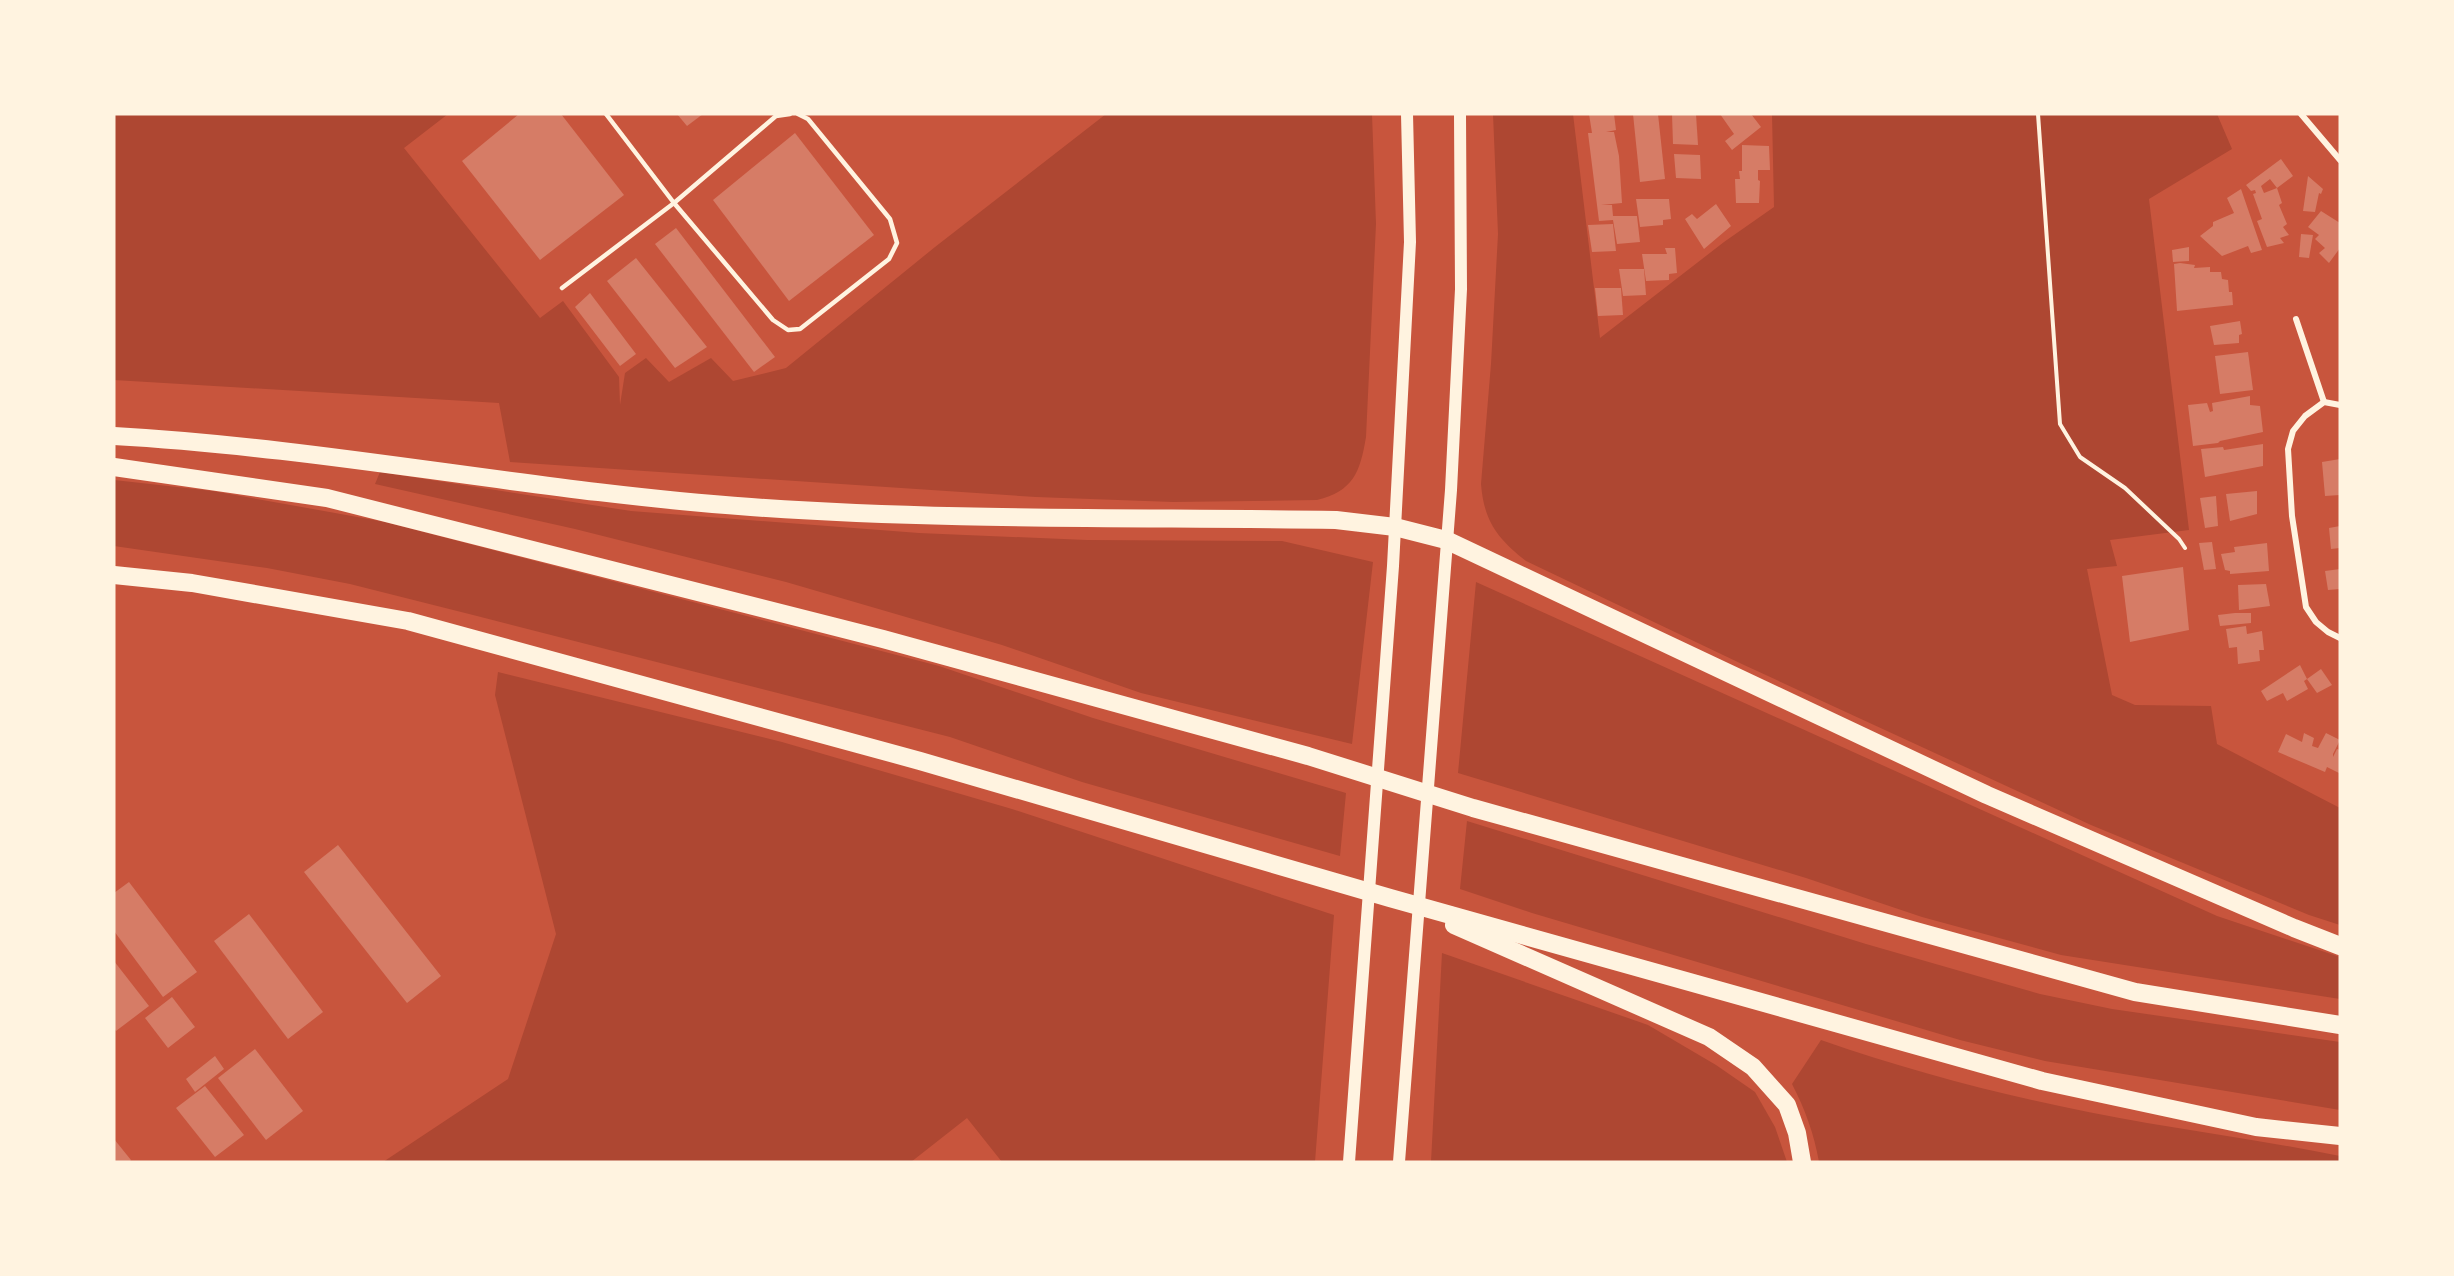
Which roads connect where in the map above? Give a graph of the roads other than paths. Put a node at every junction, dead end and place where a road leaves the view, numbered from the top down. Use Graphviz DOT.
graph roads {
  1 [pos="606,114"];
  2 [pos="790,114"];
  3 [pos="798,114"];
  4 [pos="1407,114"];
  5 [pos="1460,114"];
  6 [pos="2305,115"];
  7 [pos="2340,160"];
  8 [pos="674,203"];
  9 [pos="562,288"];
  10 [pos="2296,319"];
  11 [pos="2324,402"];
  12 [pos="2340,405"];
  13 [pos="114,436"];
  14 [pos="114,467"];
  15 [pos="1395,527"];
  16 [pos="1446,540"];
  17 [pos="114,575"];
  18 [pos="2340,638"];
  19 [pos="1390,898"];
  20 [pos="2340,946"];
  21 [pos="2340,1025"];
  22 [pos="2340,1136"];
  23 [pos="1349,1162"];
  24 [pos="1399,1162"];
  25 [pos="1802,1162"];
  1 -- 8 [label="lane"];
  2 -- 8 [label="lane"];
  3 -- 8 [label="lane"];
  4 -- 15 [label="main road"];
  5 -- 16 [label="main road"];
  6 -- 7 [label="street"];
  8 -- 9 [label="lane"];
  10 -- 11 [label="street"];
  11 -- 12 [label="street"];
  11 -- 18 [label="street"];
  13 -- 15 [label="highway"];
  14 -- 21 [label="highway"];
  15 -- 16 [label="highway"];
  15 -- 23 [label="main road"];
  16 -- 20 [label="highway"];
  16 -- 24 [label="main road"];
  17 -- 19 [label="highway"];
  19 -- 22 [label="highway"];
  19 -- 25 [label="highway"];
}
